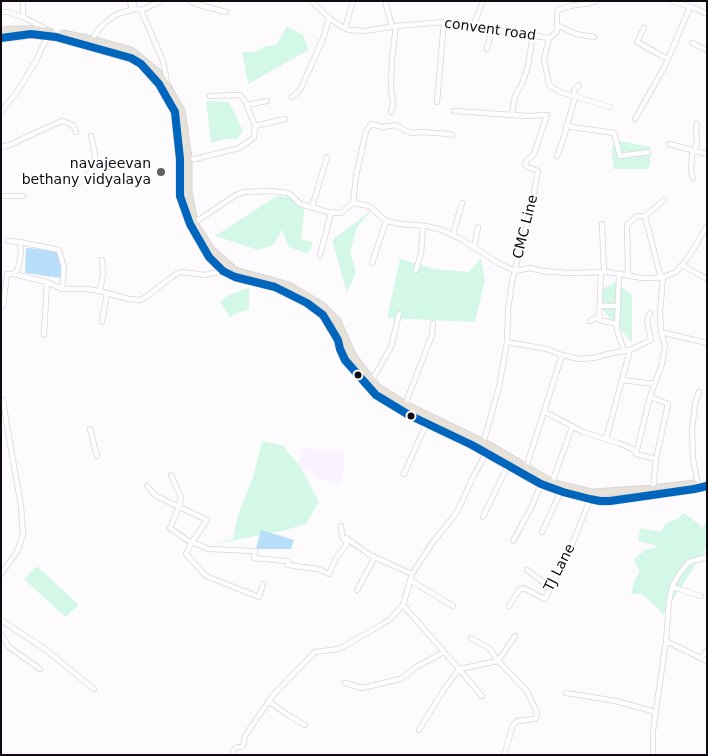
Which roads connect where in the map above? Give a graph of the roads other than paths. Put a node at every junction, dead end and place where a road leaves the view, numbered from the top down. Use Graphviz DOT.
graph roads {
  1 [pos="23,1"];
  2 [pos="131,1"];
  3 [pos="147,1"];
  4 [pos="161,1"];
  5 [pos="190,1"];
  6 [pos="310,1"];
  7 [pos="353,1"];
  8 [pos="385,1"];
  9 [pos="483,1"];
  10 [pos="596,1"];
  11 [pos="672,1"];
  12 [pos="690,7"];
  13 [pos="146,8"];
  14 [pos="133,10"];
  15 [pos="141,10"];
  16 [pos="1,12"];
  17 [pos="226,12"];
  18 [pos="707,14"];
  19 [pos="23,17"];
  20 [pos="329,18"];
  21 [pos="444,22"];
  22 [pos="557,25"];
  23 [pos="394,26"];
  24 [pos="473,27"];
  25 [pos="345,28"];
  26 [pos="644,28"];
  27 [pos="492,29"];
  28 [pos="1,32"];
  29 [pos="48,33"];
  30 [pos="533,35"];
  31 [pos="594,37"];
  32 [pos="1,38"];
  33 [pos="549,38"];
  34 [pos="90,43"];
  35 [pos="692,43"];
  36 [pos="487,50"];
  37 [pos="707,50"];
  38 [pos="668,59"];
  39 [pos="579,85"];
  40 [pos="167,86"];
  41 [pos="210,96"];
  42 [pos="292,97"];
  43 [pos="575,97"];
  44 [pos="267,101"];
  45 [pos="437,102"];
  46 [pos="247,105"];
  47 [pos="610,107"];
  48 [pos="454,111"];
  49 [pos="1,112"];
  50 [pos="391,112"];
  51 [pos="512,114"];
  52 [pos="286,119"];
  53 [pos="635,119"];
  54 [pos="697,124"];
  55 [pos="255,126"];
  56 [pos="566,126"];
  57 [pos="76,132"];
  58 [pos="452,135"];
  59 [pos="91,136"];
  60 [pos="669,144"];
  61 [pos="1,148"];
  62 [pos="694,150"];
  63 [pos="648,152"];
  64 [pos="707,154"];
  65 [pos="557,156"];
  66 [pos="326,157"];
  67 [pos="188,158"];
  68 [pos="694,178"];
  69 [pos="73,188"];
  70 [pos="1,196"];
  71 [pos="23,196"];
  72 [pos="664,200"];
  73 [pos="353,203"];
  74 [pos="462,203"];
  75 [pos="312,207"];
  76 [pos="331,213"];
  77 [pos="645,216"];
  78 [pos="386,221"];
  79 [pos="194,223"];
  80 [pos="602,224"];
  81 [pos="423,226"];
  82 [pos="707,226"];
  83 [pos="478,227"];
  84 [pos="453,234"];
  85 [pos="8,241"];
  86 [pos="20,242"];
  87 [pos="474,247"];
  88 [pos="320,255"];
  89 [pos="102,260"];
  90 [pos="372,263"];
  91 [pos="682,265"];
  92 [pos="416,270"];
  93 [pos="223,271"];
  94 [pos="514,271"];
  95 [pos="602,272"];
  96 [pos="13,274"];
  97 [pos="619,274"];
  98 [pos="628,276"];
  99 [pos="662,277"];
  100 [pos="707,279"];
  101 [pos="46,282"];
  102 [pos="62,289"];
  103 [pos="100,291"];
  104 [pos="107,293"];
  105 [pos="3,306"];
  106 [pos="600,306"];
  107 [pos="618,306"];
  108 [pos="650,313"];
  109 [pos="399,314"];
  110 [pos="600,316"];
  111 [pos="590,321"];
  112 [pos="102,322"];
  113 [pos="433,323"];
  114 [pos="617,324"];
  115 [pos="661,332"];
  116 [pos="44,335"];
  117 [pos="507,342"];
  118 [pos="707,343"];
  119 [pos="630,350"];
  120 [pos="624,351"];
  121 [pos="562,355"];
  122 [pos="372,380"];
  123 [pos="622,380"];
  124 [pos="655,384"];
  125 [pos="699,392"];
  126 [pos="650,397"];
  127 [pos="3,400"];
  128 [pos="405,405"];
  129 [pos="545,412"];
  130 [pos="426,422"];
  131 [pos="572,427"];
  132 [pos="90,429"];
  133 [pos="606,439"];
  134 [pos="485,448"];
  135 [pos="636,454"];
  136 [pos="97,456"];
  137 [pos="656,459"];
  138 [pos="508,466"];
  139 [pos="526,468"];
  140 [pos="404,474"];
  141 [pos="171,475"];
  142 [pos="707,481"];
  143 [pos="552,483"];
  144 [pos="541,484"];
  145 [pos="698,484"];
  146 [pos="146,486"];
  147 [pos="707,486"];
  148 [pos="653,489"];
  149 [pos="561,491"];
  150 [pos="591,496"];
  151 [pos="179,507"];
  152 [pos="483,517"];
  153 [pos="341,526"];
  154 [pos="542,532"];
  155 [pos="346,538"];
  156 [pos="513,541"];
  157 [pos="192,542"];
  158 [pos="707,555"];
  159 [pos="376,557"];
  160 [pos="527,570"];
  161 [pos="1,574"];
  162 [pos="412,574"];
  163 [pos="410,580"];
  164 [pos="263,584"];
  165 [pos="550,587"];
  166 [pos="672,587"];
  167 [pos="357,590"];
  168 [pos="701,596"];
  169 [pos="403,605"];
  170 [pos="453,606"];
  171 [pos="509,606"];
  172 [pos="1,620"];
  173 [pos="1,634"];
  174 [pos="515,636"];
  175 [pos="471,638"];
  176 [pos="666,641"];
  177 [pos="707,650"];
  178 [pos="444,652"];
  179 [pos="704,660"];
  180 [pos="498,661"];
  181 [pos="40,669"];
  182 [pos="459,669"];
  183 [pos="345,683"];
  184 [pos="94,689"];
  185 [pos="566,693"];
  186 [pos="482,696"];
  187 [pos="268,701"];
  188 [pos="656,712"];
  189 [pos="304,725"];
  190 [pos="419,730"];
  191 [pos="233,755"];
  192 [pos="504,755"];
  193 [pos="653,755"];
  1 -- 19 [label="street"];
  2 -- 14 [label="street"];
  3 -- 13 [label="street"];
  4 -- 13 [label="street"];
  5 -- 17 [label="street"];
  6 -- 20 [label="street, convent road"];
  7 -- 25 [label="street"];
  8 -- 23 [label="street"];
  9 -- 24 [label="street"];
  10 -- 22 [label="street, convent road"];
  11 -- 12 [label="street"];
  12 -- 18 [label="street"];
  12 -- 38 [label="street"];
  13 -- 15 [label="street"];
  14 -- 15 [label="street"];
  14 -- 34 [label="street"];
  15 -- 40 [label="street"];
  16 -- 19 [label="street"];
  19 -- 29 [label="street"];
  20 -- 25 [label="street, convent road"];
  20 -- 42 [label="street"];
  21 -- 23 [label="street, convent road"];
  21 -- 24 [label="street, convent road"];
  21 -- 45 [label="street"];
  22 -- 31 [label="street"];
  22 -- 33 [label="street, convent road"];
  23 -- 25 [label="street, convent road"];
  23 -- 50 [label="street"];
  24 -- 27 [label="street, convent road"];
  26 -- 38 [label="street"];
  27 -- 30 [label="street, convent road"];
  27 -- 36 [label="street"];
  28 -- 29 [label="main road"];
  29 -- 32 [label="main road"];
  29 -- 34 [label="main road"];
  29 -- 49 [label="street"];
  30 -- 33 [label="street, convent road"];
  30 -- 51 [label="street"];
  33 -- 43 [label="street"];
  34 -- 40 [label="main road"];
  34 -- 93 [label="main road"];
  35 -- 37 [label="street"];
  38 -- 53 [label="street"];
  39 -- 43 [label="street"];
  40 -- 67 [label="main road"];
  41 -- 46 [label="street"];
  43 -- 47 [label="street"];
  43 -- 56 [label="street"];
  44 -- 46 [label="street"];
  46 -- 55 [label="street"];
  48 -- 51 [label="street, CMC Line"];
  51 -- 94 [label="street, CMC Line"];
  52 -- 55 [label="street"];
  54 -- 62 [label="street"];
  55 -- 67 [label="street"];
  56 -- 63 [label="street"];
  56 -- 65 [label="street"];
  57 -- 61 [label="street"];
  58 -- 73 [label="street"];
  59 -- 69 [label="street"];
  60 -- 62 [label="street"];
  62 -- 64 [label="street"];
  62 -- 68 [label="street"];
  66 -- 75 [label="street"];
  67 -- 79 [label="main road"];
  70 -- 71 [label="street"];
  72 -- 77 [label="street"];
  73 -- 76 [label="street"];
  73 -- 78 [label="street"];
  74 -- 84 [label="street"];
  75 -- 76 [label="street"];
  75 -- 79 [label="street"];
  76 -- 88 [label="street"];
  77 -- 98 [label="street"];
  77 -- 99 [label="street"];
  78 -- 81 [label="street"];
  78 -- 90 [label="street"];
  79 -- 122 [label="main road"];
  80 -- 95 [label="street"];
  81 -- 84 [label="street"];
  81 -- 92 [label="street"];
  82 -- 91 [label="street"];
  83 -- 87 [label="street"];
  84 -- 87 [label="street"];
  85 -- 86 [label="street"];
  86 -- 96 [label="street"];
  86 -- 102 [label="street"];
  87 -- 94 [label="street"];
  89 -- 103 [label="street"];
  91 -- 99 [label="street"];
  91 -- 100 [label="street"];
  93 -- 104 [label="street"];
  93 -- 130 [label="main road"];
  94 -- 95 [label="street"];
  94 -- 117 [label="street, CMC Line"];
  95 -- 97 [label="street"];
  95 -- 106 [label="street"];
  96 -- 101 [label="street"];
  96 -- 105 [label="street"];
  97 -- 98 [label="street"];
  97 -- 107 [label="street"];
  98 -- 99 [label="street"];
  99 -- 115 [label="street"];
  101 -- 102 [label="street"];
  101 -- 116 [label="street"];
  102 -- 103 [label="street"];
  103 -- 104 [label="street"];
  104 -- 112 [label="street"];
  106 -- 107 [label="street"];
  106 -- 110 [label="street"];
  107 -- 114 [label="street"];
  108 -- 119 [label="street"];
  109 -- 122 [label="street"];
  110 -- 111 [label="street"];
  110 -- 114 [label="street"];
  113 -- 128 [label="street"];
  114 -- 120 [label="street"];
  115 -- 118 [label="street"];
  115 -- 124 [label="street"];
  117 -- 121 [label="street"];
  117 -- 134 [label="street, CMC Line"];
  119 -- 120 [label="street"];
  119 -- 123 [label="street"];
  120 -- 121 [label="street"];
  121 -- 129 [label="street"];
  122 -- 128 [label="main road"];
  123 -- 124 [label="street"];
  123 -- 133 [label="street"];
  124 -- 126 [label="street"];
  125 -- 145 [label="street"];
  126 -- 135 [label="street"];
  126 -- 137 [label="street"];
  127 -- 161 [label="street"];
  128 -- 134 [label="main road"];
  129 -- 131 [label="street"];
  129 -- 139 [label="street"];
  130 -- 134 [label="main road"];
  130 -- 140 [label="street"];
  131 -- 133 [label="street"];
  131 -- 143 [label="street"];
  132 -- 136 [label="street"];
  133 -- 135 [label="street"];
  134 -- 138 [label="main road"];
  134 -- 139 [label="main road"];
  134 -- 162 [label="street, CMC Line"];
  135 -- 137 [label="street"];
  137 -- 148 [label="street"];
  138 -- 144 [label="main road"];
  138 -- 152 [label="street"];
  139 -- 143 [label="main road"];
  141 -- 151 [label="street"];
  142 -- 145 [label="main road"];
  143 -- 150 [label="main road"];
  144 -- 149 [label="main road"];
  144 -- 156 [label="street"];
  145 -- 148 [label="main road"];
  146 -- 151 [label="street"];
  147 -- 150 [label="main road"];
  148 -- 150 [label="main road"];
  149 -- 150 [label="main road"];
  149 -- 154 [label="street"];
  150 -- 165 [label="street, TJ Lane"];
  151 -- 157 [label="street"];
  151 -- 157 [label="street"];
  153 -- 157 [label="street"];
  155 -- 159 [label="street"];
  157 -- 164 [label="street"];
  158 -- 166 [label="street"];
  159 -- 162 [label="street"];
  159 -- 167 [label="street"];
  160 -- 165 [label="street"];
  162 -- 163 [label="street, CMC Line"];
  163 -- 169 [label="street, CMC Line"];
  163 -- 170 [label="street"];
  165 -- 171 [label="street, TJ Lane"];
  166 -- 168 [label="street"];
  166 -- 176 [label="street"];
  169 -- 178 [label="street"];
  169 -- 187 [label="street"];
  172 -- 184 [label="street"];
  173 -- 181 [label="street"];
  174 -- 180 [label="street"];
  175 -- 180 [label="street"];
  176 -- 179 [label="street"];
  176 -- 188 [label="street"];
  177 -- 179 [label="street"];
  178 -- 182 [label="street"];
  178 -- 183 [label="street"];
  180 -- 182 [label="street"];
  180 -- 192 [label="street"];
  182 -- 186 [label="street"];
  182 -- 190 [label="street"];
  185 -- 188 [label="street"];
  187 -- 189 [label="street"];
  187 -- 191 [label="street"];
  188 -- 193 [label="street"];
}
